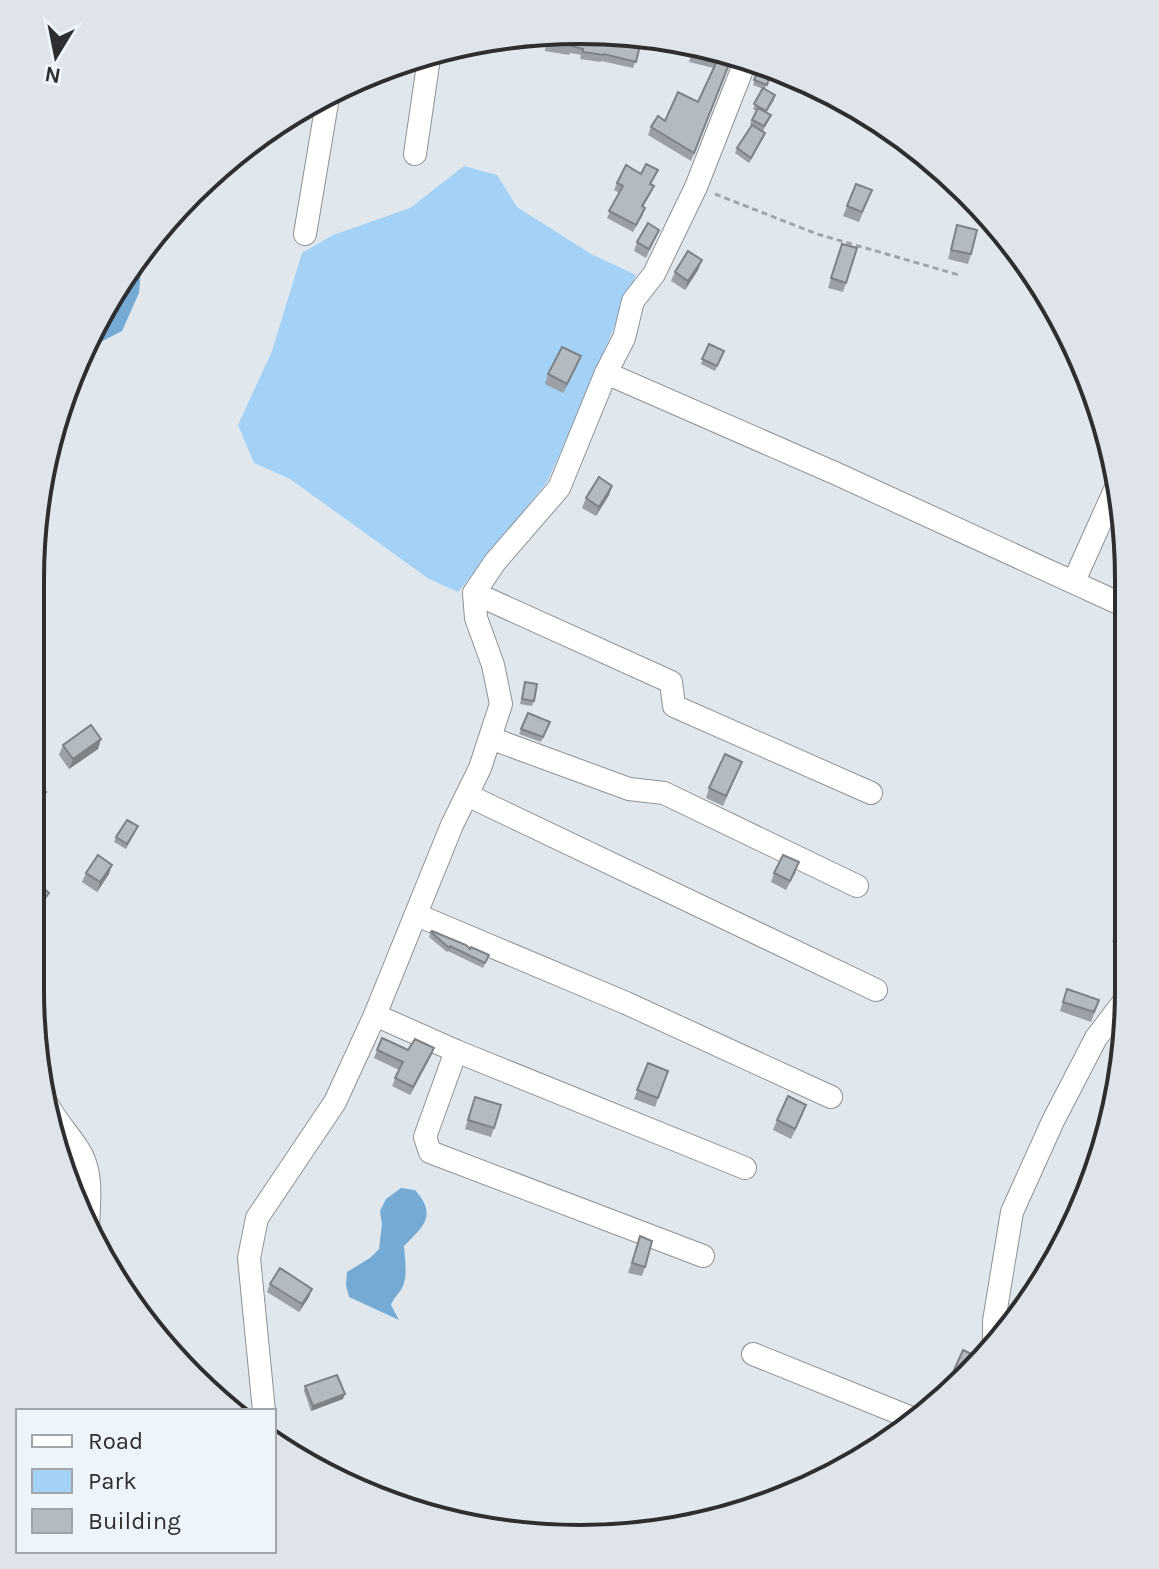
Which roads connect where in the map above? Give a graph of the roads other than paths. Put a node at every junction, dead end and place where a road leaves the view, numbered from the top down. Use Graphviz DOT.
graph roads {
  1 [pos="428,66"];
  2 [pos="742,69"];
  3 [pos="326,108"];
  4 [pos="415,154"];
  5 [pos="305,234"];
  6 [pos="606,373"];
  7 [pos="1109,503"];
  8 [pos="1074,581"];
  9 [pos="474,593"];
  10 [pos="1115,601"];
  11 [pos="490,738"];
  12 [pos="871,793"];
  13 [pos="467,795"];
  14 [pos="857,886"];
  15 [pos="417,915"];
  16 [pos="876,990"];
  17 [pos="1114,1014"];
  18 [pos="375,1015"];
  19 [pos="456,1051"];
  20 [pos="831,1097"];
  21 [pos="62,1128"];
  22 [pos="745,1168"];
  23 [pos="89,1203"];
  24 [pos="703,1256"];
  25 [pos="994,1328"];
  26 [pos="753,1354"];
  27 [pos="264,1409"];
  28 [pos="904,1415"];
  1 -- 4 [label="street"];
  2 -- 6 [label="street"];
  3 -- 5 [label="street"];
  6 -- 8 [label="street"];
  6 -- 9 [label="street"];
  7 -- 8 [label="street"];
  8 -- 10 [label="street"];
  9 -- 11 [label="street"];
  9 -- 12 [label="street"];
  11 -- 13 [label="street"];
  11 -- 14 [label="street"];
  13 -- 15 [label="street"];
  13 -- 16 [label="street"];
  15 -- 18 [label="street"];
  15 -- 20 [label="street"];
  17 -- 25 [label="street"];
  18 -- 19 [label="street"];
  18 -- 27 [label="street"];
  19 -- 22 [label="street"];
  19 -- 24 [label="street"];
  21 -- 23 [label="street"];
  26 -- 28 [label="street"];
}
